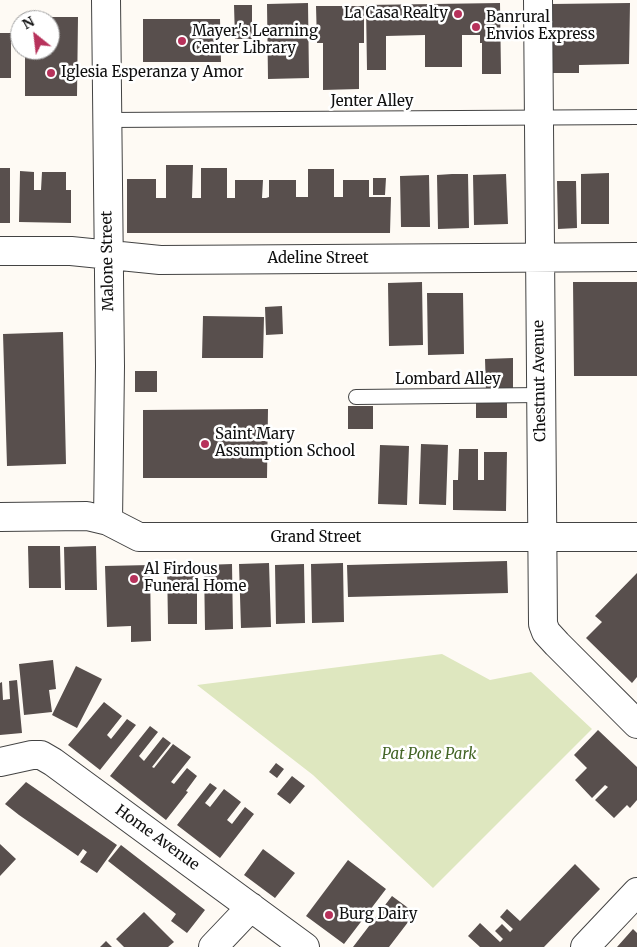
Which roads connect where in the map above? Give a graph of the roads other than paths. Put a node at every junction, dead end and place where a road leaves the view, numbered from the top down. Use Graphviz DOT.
graph roads {
  1 [pos="106,0"];
  2 [pos="538,0"];
  3 [pos="637,117"];
  4 [pos="538,119"];
  5 [pos="107,120"];
  6 [pos="0,251"];
  7 [pos="108,255"];
  8 [pos="539,257"];
  9 [pos="637,257"];
  10 [pos="540,395"];
  11 [pos="356,397"];
  12 [pos="0,517"];
  13 [pos="108,521"];
  14 [pos="637,537"];
  15 [pos="542,538"];
  16 [pos="637,724"];
  17 [pos="1,763"];
  18 [pos="637,892"];
  19 [pos="251,907"];
  20 [pos="213,947"];
  21 [pos="305,947"];
  22 [pos="585,947"];
  1 -- 5 [label="street, Malone Street"];
  2 -- 4 [label="street, Chestnut Avenue"];
  3 -- 4 [label="lane, Jenter Alley"];
  4 -- 5 [label="lane, Jenter Alley"];
  4 -- 8 [label="street, Chestnut Avenue"];
  5 -- 7 [label="street, Malone Street"];
  6 -- 7 [label="street, Adeline Street"];
  7 -- 8 [label="street, Adeline Street"];
  7 -- 13 [label="street, Malone Street"];
  8 -- 9 [label="street, Adeline Street"];
  8 -- 10 [label="street, Chestnut Avenue"];
  10 -- 11 [label="lane, Lombard Alley"];
  10 -- 15 [label="street, Chestnut Avenue"];
  12 -- 13 [label="street, Grand Street"];
  13 -- 15 [label="street, Grand Street"];
  14 -- 15 [label="street, Grand Street"];
  15 -- 16 [label="street, Chestnut Avenue"];
  17 -- 19 [label="street, Home Avenue"];
  18 -- 22 [label="street"];
  19 -- 20 [label="street"];
  19 -- 21 [label="street, Home Avenue"];
}
